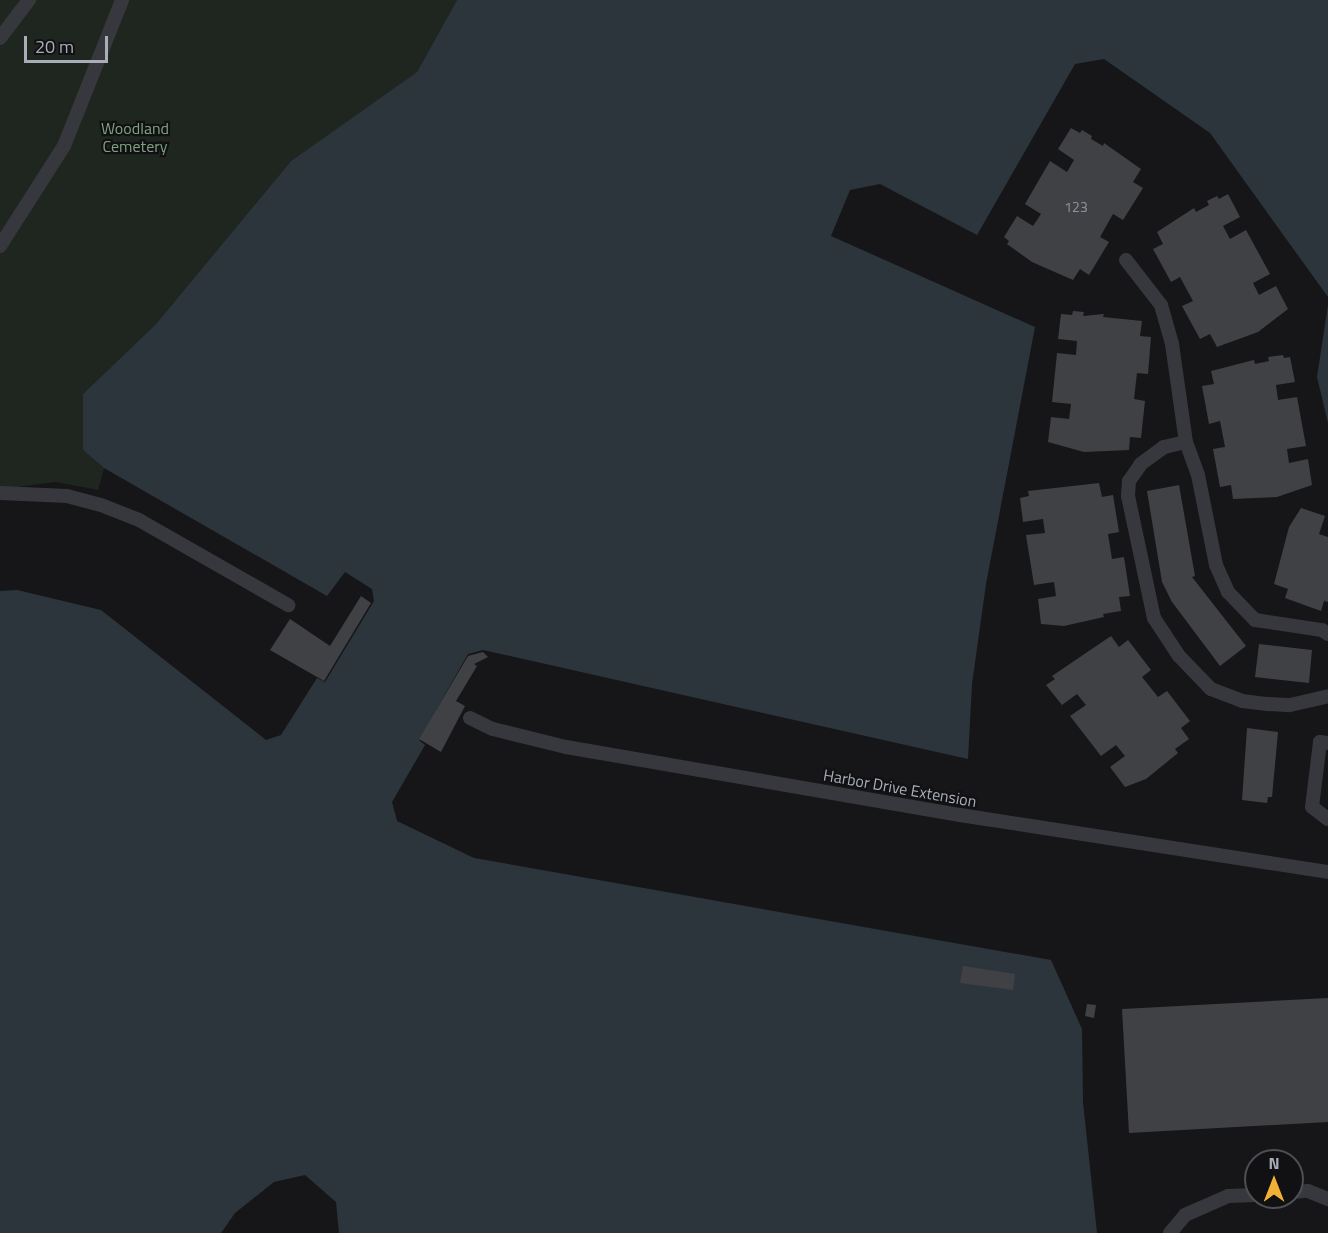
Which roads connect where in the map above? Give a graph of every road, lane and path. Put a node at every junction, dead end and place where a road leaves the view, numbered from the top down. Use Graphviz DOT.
graph roads {
  1 [pos="29,0"];
  2 [pos="122,0"];
  3 [pos="0,38"];
  4 [pos="0,246"];
  5 [pos="1126,260"];
  6 [pos="1186,442"];
  7 [pos="0,493"];
  8 [pos="288,605"];
  9 [pos="1328,634"];
  10 [pos="1328,696"];
  11 [pos="471,718"];
  12 [pos="1328,743"];
  13 [pos="1328,819"];
  14 [pos="1328,872"];
  15 [pos="1304,1191"];
  16 [pos="1244,1195"];
  17 [pos="1328,1199"];
  18 [pos="1170,1233"];
  1 -- 3 [label="lane"];
  2 -- 4 [label="lane"];
  5 -- 6 [label="lane"];
  6 -- 9 [label="lane"];
  6 -- 10 [label="lane"];
  7 -- 8 [label="lane"];
  11 -- 14 [label="lane, Harbor Drive Extension"];
  12 -- 13 [label="lane"];
  15 -- 17 [label="lane"];
  16 -- 18 [label="lane"];
}
